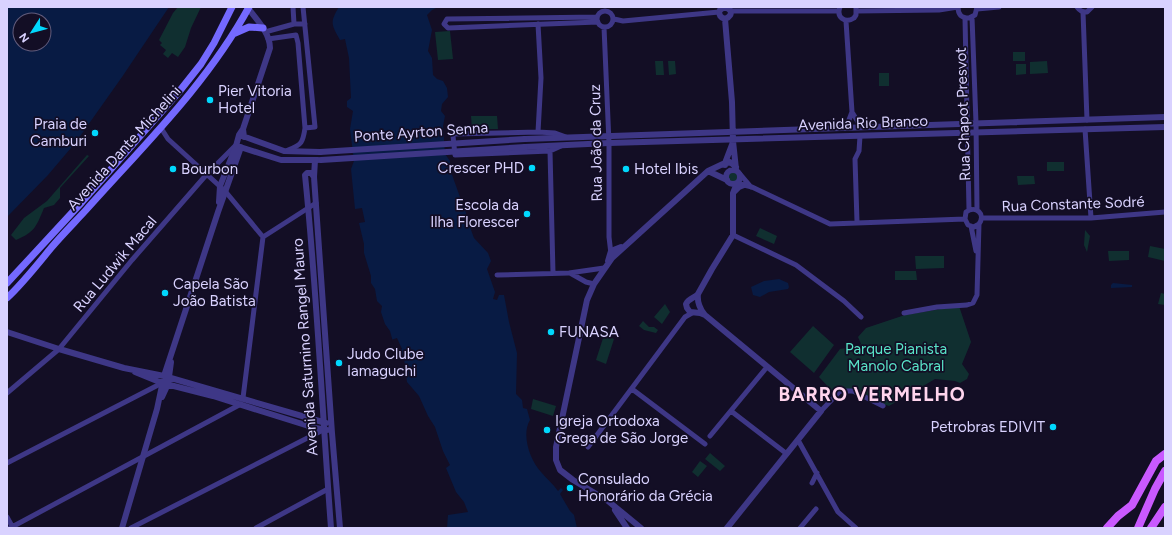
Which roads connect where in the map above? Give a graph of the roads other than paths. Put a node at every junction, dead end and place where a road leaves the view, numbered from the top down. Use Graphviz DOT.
graph roads {
  1 [pos="232,7"];
  2 [pos="248,7"];
  3 [pos="293,7"];
  4 [pos="304,7"];
  5 [pos="958,7"];
  6 [pos="999,7"];
  7 [pos="1077,7"];
  8 [pos="1092,7"];
  9 [pos="977,8"];
  10 [pos="604,9"];
  11 [pos="725,9"];
  12 [pos="839,9"];
  13 [pos="856,9"];
  14 [pos="1083,12"];
  15 [pos="972,17"];
  16 [pos="965,18"];
  17 [pos="614,19"];
  18 [pos="726,19"];
  19 [pos="597,20"];
  20 [pos="846,21"];
  21 [pos="294,24"];
  22 [pos="305,24"];
  23 [pos="538,24"];
  24 [pos="604,27"];
  25 [pos="264,30"];
  26 [pos="307,33"];
  27 [pos="233,34"];
  28 [pos="296,35"];
  29 [pos="268,39"];
  30 [pos="214,42"];
  31 [pos="224,48"];
  32 [pos="852,112"];
  33 [pos="1165,117"];
  34 [pos="1087,120"];
  35 [pos="967,123"];
  36 [pos="976,123"];
  37 [pos="861,127"];
  38 [pos="1165,127"];
  39 [pos="161,128"];
  40 [pos="305,128"];
  41 [pos="846,128"];
  42 [pos="1085,129"];
  43 [pos="538,132"];
  44 [pos="734,132"];
  45 [pos="967,133"];
  46 [pos="976,133"];
  47 [pos="608,135"];
  48 [pos="241,136"];
  49 [pos="860,136"];
  50 [pos="566,137"];
  51 [pos="525,138"];
  52 [pos="733,140"];
  53 [pos="609,144"];
  54 [pos="238,146"];
  55 [pos="562,146"];
  56 [pos="525,147"];
  57 [pos="284,151"];
  58 [pos="550,151"];
  59 [pos="318,160"];
  60 [pos="725,163"];
  61 [pos="738,170"];
  62 [pos="708,171"];
  63 [pos="207,174"];
  64 [pos="314,177"];
  65 [pos="727,179"];
  66 [pos="737,183"];
  67 [pos="744,185"];
  68 [pos="220,186"];
  69 [pos="752,187"];
  70 [pos="225,191"];
  71 [pos="733,193"];
  72 [pos="316,203"];
  73 [pos="309,207"];
  74 [pos="969,210"];
  75 [pos="977,210"];
  76 [pos="218,212"];
  77 [pos="1165,212"];
  78 [pos="964,218"];
  79 [pos="982,218"];
  80 [pos="1091,218"];
  81 [pos="856,222"];
  82 [pos="979,224"];
  83 [pos="971,226"];
  84 [pos="733,235"];
  85 [pos="263,237"];
  86 [pos="611,255"];
  87 [pos="978,258"];
  88 [pos="605,267"];
  89 [pos="553,273"];
  90 [pos="569,273"];
  91 [pos="497,275"];
  92 [pos="7,283"];
  93 [pos="594,284"];
  94 [pos="698,294"];
  95 [pos="7,298"];
  96 [pos="691,299"];
  97 [pos="700,304"];
  98 [pos="686,308"];
  99 [pos="320,311"];
  100 [pos="693,312"];
  101 [pos="904,313"];
  102 [pos="705,315"];
  103 [pos="686,317"];
  104 [pos="861,317"];
  105 [pos="7,332"];
  106 [pos="59,349"];
  107 [pos="767,367"];
  108 [pos="124,368"];
  109 [pos="167,376"];
  110 [pos="147,378"];
  111 [pos="165,383"];
  112 [pos="632,389"];
  113 [pos="148,390"];
  114 [pos="7,393"];
  115 [pos="227,400"];
  116 [pos="242,401"];
  117 [pos="884,406"];
  118 [pos="731,411"];
  119 [pos="821,411"];
  120 [pos="224,413"];
  121 [pos="323,423"];
  122 [pos="308,426"];
  123 [pos="331,428"];
  124 [pos="324,430"];
  125 [pos="311,436"];
  126 [pos="710,436"];
  127 [pos="798,440"];
  128 [pos="705,444"];
  129 [pos="588,447"];
  130 [pos="787,454"];
  131 [pos="1165,454"];
  132 [pos="144,455"];
  133 [pos="7,463"];
  134 [pos="1165,471"];
  135 [pos="817,473"];
  136 [pos="812,483"];
  137 [pos="328,489"];
  138 [pos="608,501"];
  139 [pos="1165,506"];
  140 [pos="816,509"];
  141 [pos="7,516"];
  142 [pos="731,527"];
  143 [pos="12,528"];
  144 [pos="122,528"];
  145 [pos="131,528"];
  146 [pos="256,528"];
  147 [pos="331,528"];
  148 [pos="340,528"];
  149 [pos="627,528"];
  150 [pos="641,528"];
  151 [pos="800,528"];
  152 [pos="856,528"];
  153 [pos="1107,528"];
  154 [pos="1138,528"];
  155 [pos="1151,528"];
  1 -- 30 [label="main road, Avenida Dante Michelini"];
  2 -- 25 [label="street"];
  2 -- 27 [label="main road, Avenida Dante Michelini"];
  3 -- 21 [label="street"];
  4 -- 22 [label="street"];
  5 -- 13 [label="street"];
  5 -- 16 [label="street"];
  6 -- 9 [label="street"];
  7 -- 14 [label="street"];
  8 -- 14 [label="street"];
  9 -- 15 [label="street"];
  10 -- 17 [label="street"];
  10 -- 19 [label="street"];
  11 -- 12 [label="street"];
  11 -- 17 [label="street"];
  11 -- 18 [label="street"];
  11 -- 18 [label="street"];
  12 -- 20 [label="street"];
  13 -- 20 [label="street"];
  14 -- 34 [label="street"];
  15 -- 16 [label="street"];
  15 -- 36 [label="street, Rua Chapot Presvot"];
  16 -- 35 [label="street, Rua Chapot Presvot"];
  17 -- 24 [label="street"];
  18 -- 44 [label="street"];
  19 -- 23 [label="street"];
  19 -- 23 [label="street"];
  19 -- 24 [label="street"];
  20 -- 32 [label="street"];
  21 -- 22 [label="street"];
  21 -- 25 [label="street"];
  22 -- 26 [label="street"];
  23 -- 43 [label="street"];
  24 -- 47 [label="street, Rua João da Cruz"];
  25 -- 27 [label="main road"];
  25 -- 29 [label="street"];
  26 -- 28 [label="street"];
  26 -- 40 [label="street"];
  27 -- 31 [label="main road, Avenida Dante Michelini"];
  28 -- 29 [label="street"];
  28 -- 40 [label="street"];
  29 -- 48 [label="street"];
  30 -- 31 [label="main road"];
  30 -- 92 [label="main road, Avenida Dante Michelini"];
  31 -- 39 [label="main road, Avenida Dante Michelini"];
  32 -- 37 [label="street"];
  32 -- 41 [label="street"];
  33 -- 34 [label="street, Avenida Rio Branco"];
  34 -- 36 [label="street, Avenida Rio Branco"];
  35 -- 36 [label="street, Avenida Rio Branco"];
  35 -- 37 [label="street, Avenida Rio Branco"];
  35 -- 45 [label="street, Rua Chapot Presvot"];
  36 -- 46 [label="street, Rua Chapot Presvot"];
  37 -- 41 [label="street, Avenida Rio Branco"];
  38 -- 42 [label="street, Avenida Rio Branco"];
  39 -- 63 [label="street"];
  39 -- 95 [label="main road, Avenida Dante Michelini"];
  40 -- 57 [label="street"];
  41 -- 44 [label="street, Avenida Rio Branco"];
  42 -- 46 [label="street, Avenida Rio Branco"];
  42 -- 80 [label="street"];
  43 -- 50 [label="street, Avenida Rio Branco"];
  43 -- 58 [label="street, Avenida Rio Branco"];
  44 -- 47 [label="street, Avenida Rio Branco"];
  44 -- 52 [label="street"];
  45 -- 46 [label="street, Avenida Rio Branco"];
  45 -- 49 [label="street, Avenida Rio Branco"];
  45 -- 74 [label="street, Rua Chapot Presvot"];
  46 -- 75 [label="street, Rua Chapot Presvot"];
  47 -- 50 [label="street, Avenida Rio Branco"];
  47 -- 53 [label="street, Rua João da Cruz"];
  48 -- 54 [label="street"];
  48 -- 57 [label="street, Ponte Ayrton Senna"];
  49 -- 52 [label="street, Avenida Rio Branco"];
  49 -- 81 [label="street"];
  50 -- 51 [label="street, Avenida Rio Branco"];
  51 -- 57 [label="street, Ponte Ayrton Senna, bridge"];
  52 -- 53 [label="street, Avenida Rio Branco"];
  52 -- 60 [label="street"];
  52 -- 61 [label="street"];
  53 -- 55 [label="street, Avenida Rio Branco"];
  53 -- 86 [label="street, Rua João da Cruz"];
  54 -- 59 [label="street, Ponte Ayrton Senna"];
  54 -- 63 [label="street, Rua Ludwik Macal"];
  54 -- 68 [label="street"];
  54 -- 70 [label="street"];
  55 -- 56 [label="street, Avenida Rio Branco"];
  55 -- 58 [label="street, Avenida Rio Branco"];
  56 -- 59 [label="street, Ponte Ayrton Senna, bridge"];
  58 -- 89 [label="street"];
  59 -- 64 [label="street, Avenida Saturnino Rangel Mauro"];
  60 -- 61 [label="street"];
  60 -- 62 [label="street"];
  60 -- 65 [label="street"];
  61 -- 65 [label="street"];
  61 -- 66 [label="street"];
  61 -- 69 [label="street"];
  62 -- 65 [label="street"];
  62 -- 86 [label="street"];
  63 -- 68 [label="street"];
  63 -- 106 [label="street, Rua Ludwik Macal"];
  64 -- 72 [label="street, Avenida Saturnino Rangel Mauro"];
  64 -- 73 [label="street, Avenida Saturnino Rangel Mauro"];
  65 -- 66 [label="street"];
  65 -- 71 [label="street"];
  66 -- 67 [label="street"];
  66 -- 71 [label="street"];
  67 -- 69 [label="street"];
  67 -- 71 [label="street"];
  68 -- 70 [label="street"];
  68 -- 76 [label="street"];
  69 -- 81 [label="street"];
  70 -- 76 [label="street"];
  70 -- 85 [label="street"];
  71 -- 84 [label="street"];
  72 -- 73 [label="street"];
  72 -- 99 [label="street, Avenida Saturnino Rangel Mauro"];
  73 -- 85 [label="street"];
  73 -- 99 [label="street, Avenida Saturnino Rangel Mauro"];
  74 -- 75 [label="street"];
  74 -- 78 [label="street"];
  75 -- 79 [label="street"];
  76 -- 109 [label="street"];
  77 -- 80 [label="street, Rua Constante Sodré"];
  78 -- 81 [label="street"];
  78 -- 83 [label="street"];
  79 -- 80 [label="street, Rua Constante Sodré"];
  79 -- 82 [label="street"];
  82 -- 83 [label="street"];
  82 -- 87 [label="street"];
  83 -- 87 [label="street"];
  84 -- 94 [label="street"];
  84 -- 104 [label="street"];
  85 -- 116 [label="street"];
  86 -- 88 [label="street"];
  87 -- 101 [label="street"];
  88 -- 90 [label="street"];
  88 -- 93 [label="street"];
  89 -- 90 [label="street"];
  89 -- 91 [label="street"];
  90 -- 93 [label="street"];
  93 -- 138 [label="street"];
  94 -- 96 [label="street"];
  94 -- 97 [label="street"];
  96 -- 97 [label="street"];
  96 -- 98 [label="street"];
  97 -- 100 [label="street"];
  97 -- 102 [label="street"];
  98 -- 100 [label="street"];
  98 -- 103 [label="street"];
  99 -- 121 [label="street, Avenida Saturnino Rangel Mauro"];
  99 -- 123 [label="street, Avenida Saturnino Rangel Mauro"];
  100 -- 102 [label="street"];
  100 -- 103 [label="street"];
  102 -- 107 [label="street"];
  103 -- 112 [label="street"];
  105 -- 106 [label="street"];
  106 -- 108 [label="street"];
  106 -- 114 [label="street, Rua Ludwik Macal"];
  107 -- 118 [label="street"];
  107 -- 119 [label="street"];
  108 -- 109 [label="street"];
  108 -- 110 [label="street"];
  109 -- 111 [label="street"];
  109 -- 116 [label="street"];
  110 -- 111 [label="street"];
  110 -- 113 [label="street"];
  111 -- 113 [label="street"];
  111 -- 115 [label="street"];
  111 -- 132 [label="street"];
  112 -- 128 [label="street"];
  112 -- 129 [label="street"];
  113 -- 133 [label="street"];
  115 -- 116 [label="street"];
  115 -- 120 [label="street"];
  116 -- 120 [label="street"];
  116 -- 121 [label="street"];
  116 -- 122 [label="street"];
  117 -- 119 [label="street"];
  118 -- 126 [label="street"];
  118 -- 130 [label="street"];
  119 -- 127 [label="street"];
  120 -- 132 [label="street"];
  121 -- 123 [label="street"];
  121 -- 124 [label="street, Avenida Saturnino Rangel Mauro"];
  122 -- 124 [label="street"];
  122 -- 125 [label="street"];
  123 -- 124 [label="street"];
  123 -- 148 [label="street, Avenida Saturnino Rangel Mauro"];
  124 -- 125 [label="street"];
  124 -- 137 [label="street, Avenida Saturnino Rangel Mauro"];
  125 -- 145 [label="street"];
  127 -- 130 [label="street"];
  127 -- 135 [label="street"];
  130 -- 142 [label="street"];
  131 -- 153 [label="main road"];
  132 -- 143 [label="street"];
  132 -- 144 [label="street"];
  134 -- 154 [label="main road"];
  135 -- 136 [label="street"];
  135 -- 152 [label="street"];
  137 -- 146 [label="street"];
  137 -- 147 [label="street, Avenida Saturnino Rangel Mauro"];
  138 -- 149 [label="street"];
  138 -- 150 [label="street"];
  139 -- 155 [label="main road"];
  140 -- 151 [label="street"];
  141 -- 143 [label="street"];
}
